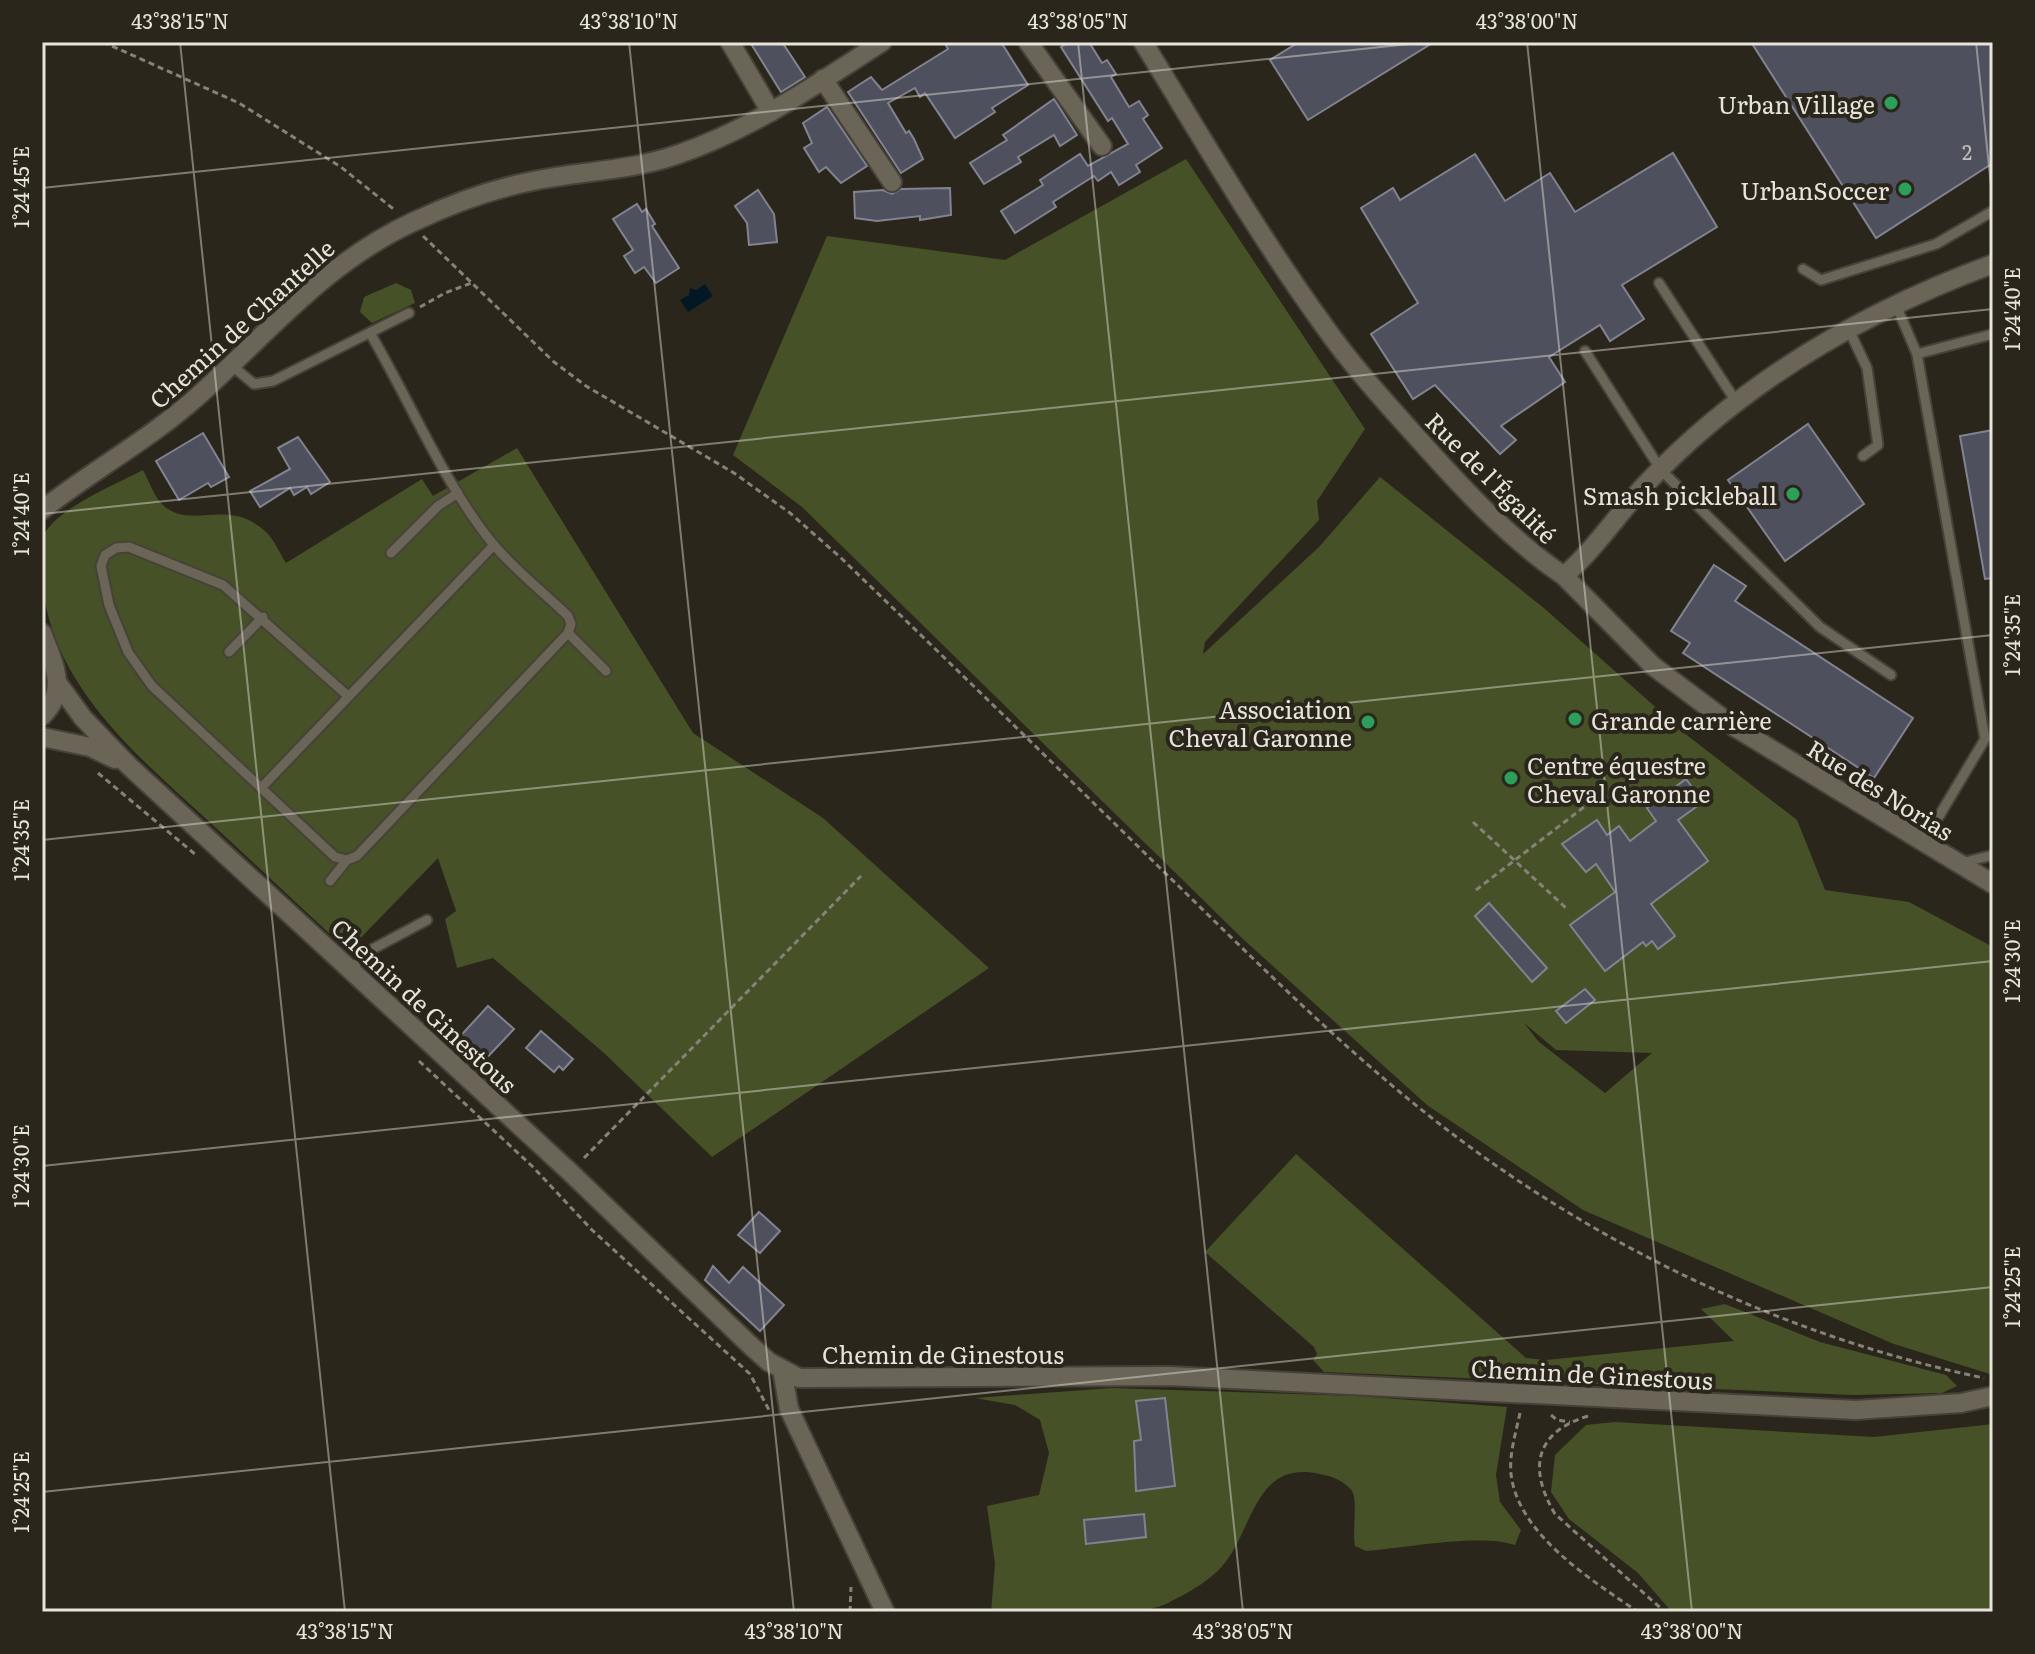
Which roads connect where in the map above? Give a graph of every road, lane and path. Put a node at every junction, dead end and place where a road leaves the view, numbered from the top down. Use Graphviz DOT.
graph roads {
  1 [pos="103,42"];
  2 [pos="730,42"];
  3 [pos="882,42"];
  4 [pos="1028,42"];
  5 [pos="1143,42"];
  6 [pos="823,79"];
  7 [pos="771,112"];
  8 [pos="1102,146"];
  9 [pos="892,182"];
  10 [pos="1993,211"];
  11 [pos="401,217"];
  12 [pos="418,231"];
  13 [pos="1993,264"];
  14 [pos="1803,269"];
  15 [pos="474,282"];
  16 [pos="1659,283"];
  17 [pos="1895,303"];
  18 [pos="409,313"];
  19 [pos="1848,328"];
  20 [pos="370,333"];
  21 [pos="1993,334"];
  22 [pos="1585,351"];
  23 [pos="1917,354"];
  24 [pos="231,365"];
  25 [pos="1737,403"];
  26 [pos="1863,456"];
  27 [pos="1661,470"];
  28 [pos="458,493"];
  29 [pos="42,510"];
  30 [pos="494,545"];
  31 [pos="391,553"];
  32 [pos="1564,576"];
  33 [pos="263,617"];
  34 [pos="42,633"];
  35 [pos="568,633"];
  36 [pos="229,652"];
  37 [pos="606,671"];
  38 [pos="1891,675"];
  39 [pos="59,685"];
  40 [pos="348,696"];
  41 [pos="42,716"];
  42 [pos="42,737"];
  43 [pos="129,766"];
  44 [pos="96,772"];
  45 [pos="261,788"];
  46 [pos="1584,807"];
  47 [pos="1473,822"];
  48 [pos="1923,843"];
  49 [pos="1993,855"];
  50 [pos="196,856"];
  51 [pos="1515,857"];
  52 [pos="347,860"];
  53 [pos="1957,864"];
  54 [pos="861,876"];
  55 [pos="330,881"];
  56 [pos="1993,884"];
  57 [pos="1476,890"];
  58 [pos="1566,908"];
  59 [pos="427,920"];
  60 [pos="351,969"];
  61 [pos="414,1057"];
  62 [pos="570,1172"];
  63 [pos="782,1369"];
  64 [pos="1993,1380"];
  65 [pos="1993,1396"];
  66 [pos="1520,1411"];
  67 [pos="1597,1414"];
  68 [pos="774,1421"];
  69 [pos="848,1577"];
  70 [pos="850,1612"];
  71 [pos="885,1612"];
  72 [pos="1638,1612"];
  73 [pos="1665,1612"];
  1 -- 11 [label="path"];
  2 -- 7 [label="street"];
  3 -- 6 [label="street, Chemin de Chantelle"];
  4 -- 8 [label="street"];
  5 -- 32 [label="street, Rue de l'Égalité"];
  6 -- 7 [label="street, Chemin de Chantelle"];
  6 -- 9 [label="street"];
  7 -- 24 [label="street, Chemin de Chantelle"];
  10 -- 14 [label="lane"];
  12 -- 15 [label="path"];
  13 -- 17 [label="street, Rue de l'Égalité"];
  15 -- 18 [label="path"];
  15 -- 64 [label="path"];
  16 -- 25 [label="lane"];
  17 -- 19 [label="street, Rue de l'Égalité"];
  17 -- 23 [label="lane"];
  18 -- 20 [label="lane"];
  19 -- 25 [label="street, Rue de l'Égalité"];
  19 -- 26 [label="lane"];
  20 -- 24 [label="lane"];
  20 -- 28 [label="lane"];
  21 -- 23 [label="lane"];
  22 -- 27 [label="lane"];
  23 -- 48 [label="lane"];
  24 -- 29 [label="street, Chemin de Chantelle"];
  25 -- 27 [label="street, Rue de l'Égalité"];
  27 -- 32 [label="street, Rue de l'Égalité"];
  27 -- 38 [label="lane"];
  28 -- 30 [label="lane"];
  28 -- 31 [label="lane"];
  30 -- 35 [label="lane"];
  30 -- 40 [label="lane"];
  32 -- 48 [label="street, Rue des Norias"];
  33 -- 36 [label="lane"];
  33 -- 40 [label="lane"];
  33 -- 45 [label="lane"];
  34 -- 39 [label="street, Chemin de Ginestous"];
  35 -- 37 [label="lane"];
  35 -- 52 [label="lane"];
  39 -- 41 [label="street"];
  39 -- 43 [label="street, Chemin de Ginestous"];
  40 -- 45 [label="lane"];
  42 -- 43 [label="street, Chemin de Ginestous"];
  43 -- 60 [label="street, Chemin de Ginestous"];
  44 -- 50 [label="path"];
  45 -- 52 [label="lane"];
  46 -- 51 [label="path"];
  47 -- 51 [label="path"];
  48 -- 53 [label="street, Rue des Norias"];
  49 -- 53 [label="lane"];
  51 -- 57 [label="path"];
  51 -- 58 [label="path"];
  52 -- 55 [label="lane"];
  53 -- 56 [label="street, Rue des Norias"];
  54 -- 62 [label="path"];
  59 -- 60 [label="lane"];
  60 -- 62 [label="street, Chemin de Ginestous"];
  61 -- 68 [label="path"];
  62 -- 63 [label="street, Chemin de Ginestous"];
  63 -- 65 [label="street, Chemin de Ginestous"];
  63 -- 71 [label="street"];
  66 -- 72 [label="path"];
  67 -- 73 [label="path"];
  69 -- 70 [label="path"];
}
